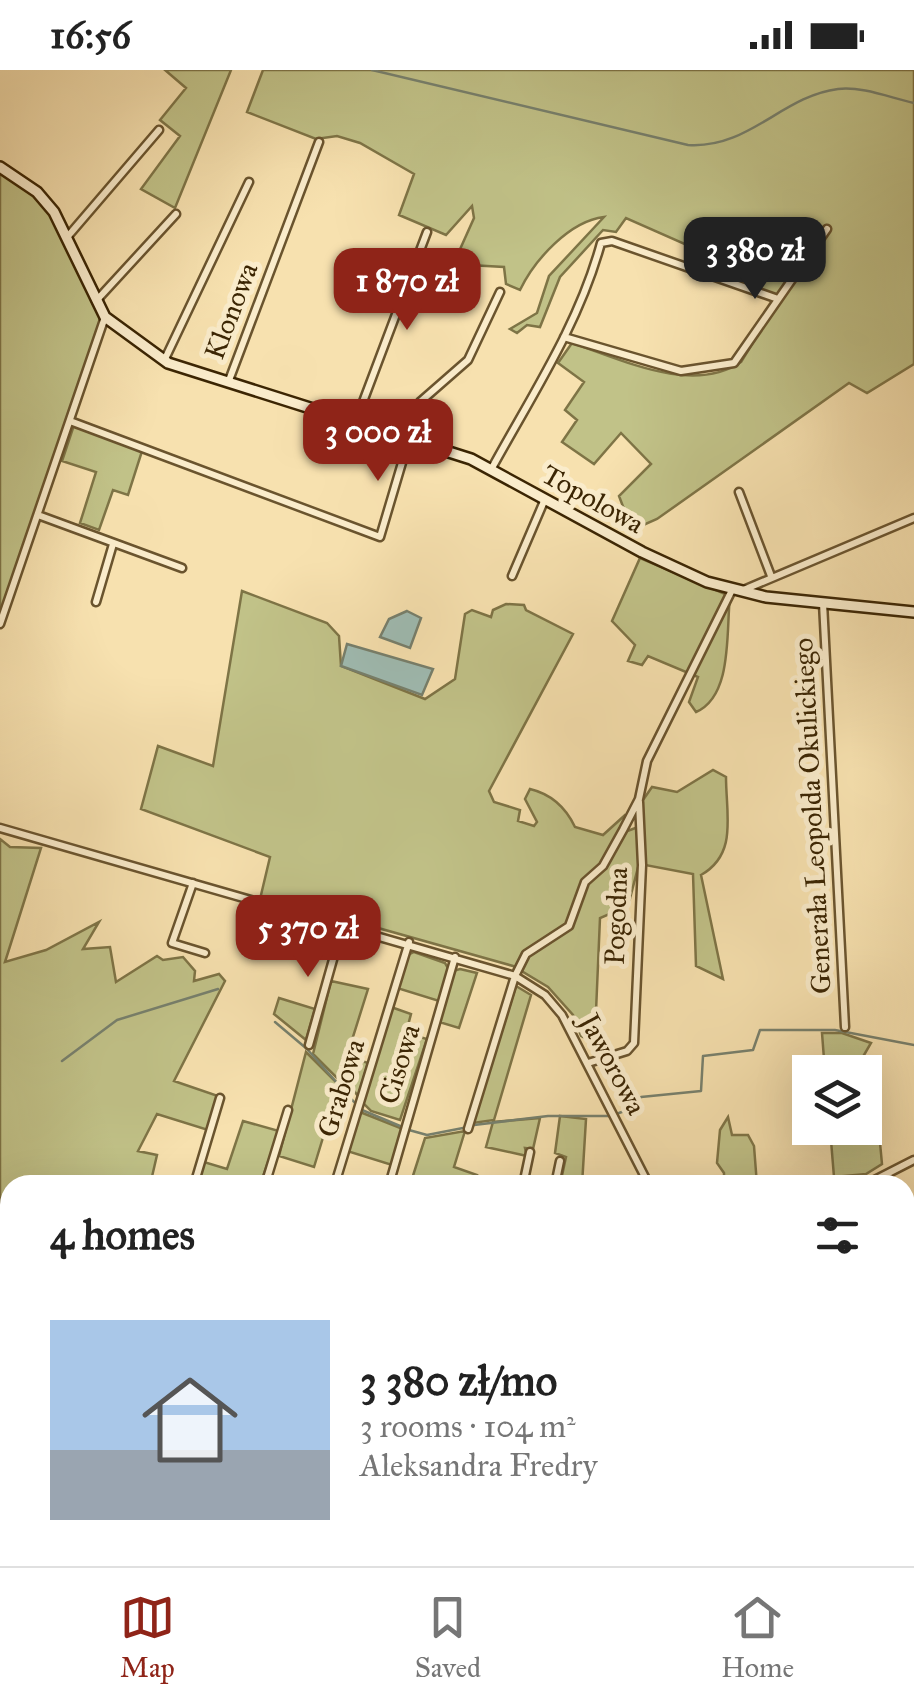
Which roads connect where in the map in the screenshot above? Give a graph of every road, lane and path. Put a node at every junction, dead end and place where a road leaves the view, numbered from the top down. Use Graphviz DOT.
graph roads {
  1 [pos="159,130"];
  2 [pos="319,142"];
  3 [pos="0,167"];
  4 [pos="249,182"];
  5 [pos="176,214"];
  6 [pos="827,229"];
  7 [pos="426,232"];
  8 [pos="69,235"];
  9 [pos="500,292"];
  10 [pos="778,299"];
  11 [pos="96,301"];
  12 [pos="105,316"];
  13 [pos="564,337"];
  14 [pos="164,361"];
  15 [pos="228,382"];
  16 [pos="70,422"];
  17 [pos="354,423"];
  18 [pos="408,440"];
  19 [pos="492,468"];
  20 [pos="739,492"];
  21 [pos="546,498"];
  22 [pos="38,515"];
  23 [pos="914,518"];
  24 [pos="112,544"];
  25 [pos="182,568"];
  26 [pos="512,576"];
  27 [pos="771,576"];
  28 [pos="736,591"];
  29 [pos="96,602"];
  30 [pos="823,603"];
  31 [pos="914,612"];
  32 [pos="0,624"];
  33 [pos="640,799"];
  34 [pos="0,828"];
  35 [pos="193,883"];
  36 [pos="343,924"];
  37 [pos="409,942"];
  38 [pos="205,953"];
  39 [pos="455,957"];
  40 [pos="515,976"];
  41 [pos="846,1028"];
  42 [pos="309,1046"];
  43 [pos="588,1064"];
  44 [pos="220,1098"];
  45 [pos="288,1110"];
  46 [pos="468,1129"];
  47 [pos="530,1152"];
  48 [pos="914,1160"];
  49 [pos="560,1161"];
  50 [pos="197,1175"];
  51 [pos="268,1175"];
  52 [pos="339,1175"];
  53 [pos="392,1175"];
  54 [pos="526,1175"];
  55 [pos="557,1175"];
  56 [pos="644,1175"];
  57 [pos="885,1175"];
  1 -- 8 [label="street"];
  2 -- 15 [label="street, Klonowa"];
  3 -- 8 [label="street, Topolowa"];
  4 -- 14 [label="street"];
  5 -- 11 [label="street"];
  6 -- 10 [label="street"];
  7 -- 17 [label="street"];
  8 -- 11 [label="street, Topolowa"];
  9 -- 18 [label="street"];
  10 -- 13 [label="street"];
  10 -- 13 [label="street"];
  11 -- 12 [label="street, Topolowa"];
  12 -- 14 [label="street, Topolowa"];
  12 -- 16 [label="street"];
  13 -- 19 [label="street"];
  14 -- 15 [label="street, Topolowa"];
  15 -- 17 [label="street, Topolowa"];
  16 -- 18 [label="street"];
  16 -- 22 [label="street"];
  17 -- 18 [label="street, Topolowa"];
  18 -- 19 [label="street, Topolowa"];
  19 -- 21 [label="street, Topolowa"];
  20 -- 27 [label="street"];
  21 -- 26 [label="street"];
  21 -- 28 [label="street, Topolowa"];
  22 -- 24 [label="street"];
  22 -- 32 [label="street"];
  23 -- 27 [label="street"];
  24 -- 25 [label="street"];
  24 -- 29 [label="street"];
  27 -- 28 [label="street"];
  28 -- 30 [label="street, Topolowa"];
  28 -- 33 [label="street"];
  30 -- 31 [label="street, Topolowa"];
  30 -- 41 [label="street, Generała Leopolda Okulickiego"];
  33 -- 40 [label="street"];
  33 -- 43 [label="street, Pogodna"];
  34 -- 35 [label="street, Jaworowa"];
  35 -- 36 [label="street, Jaworowa"];
  35 -- 38 [label="street"];
  36 -- 37 [label="street, Jaworowa"];
  36 -- 42 [label="street"];
  37 -- 39 [label="street, Jaworowa"];
  37 -- 52 [label="street, Grabowa"];
  39 -- 40 [label="street, Jaworowa"];
  39 -- 53 [label="street, Cisowa"];
  40 -- 43 [label="street, Jaworowa"];
  40 -- 46 [label="street"];
  43 -- 56 [label="street, Jaworowa"];
  44 -- 50 [label="street"];
  45 -- 51 [label="street"];
  47 -- 54 [label="street"];
  48 -- 57 [label="street"];
  49 -- 55 [label="street"];
}
